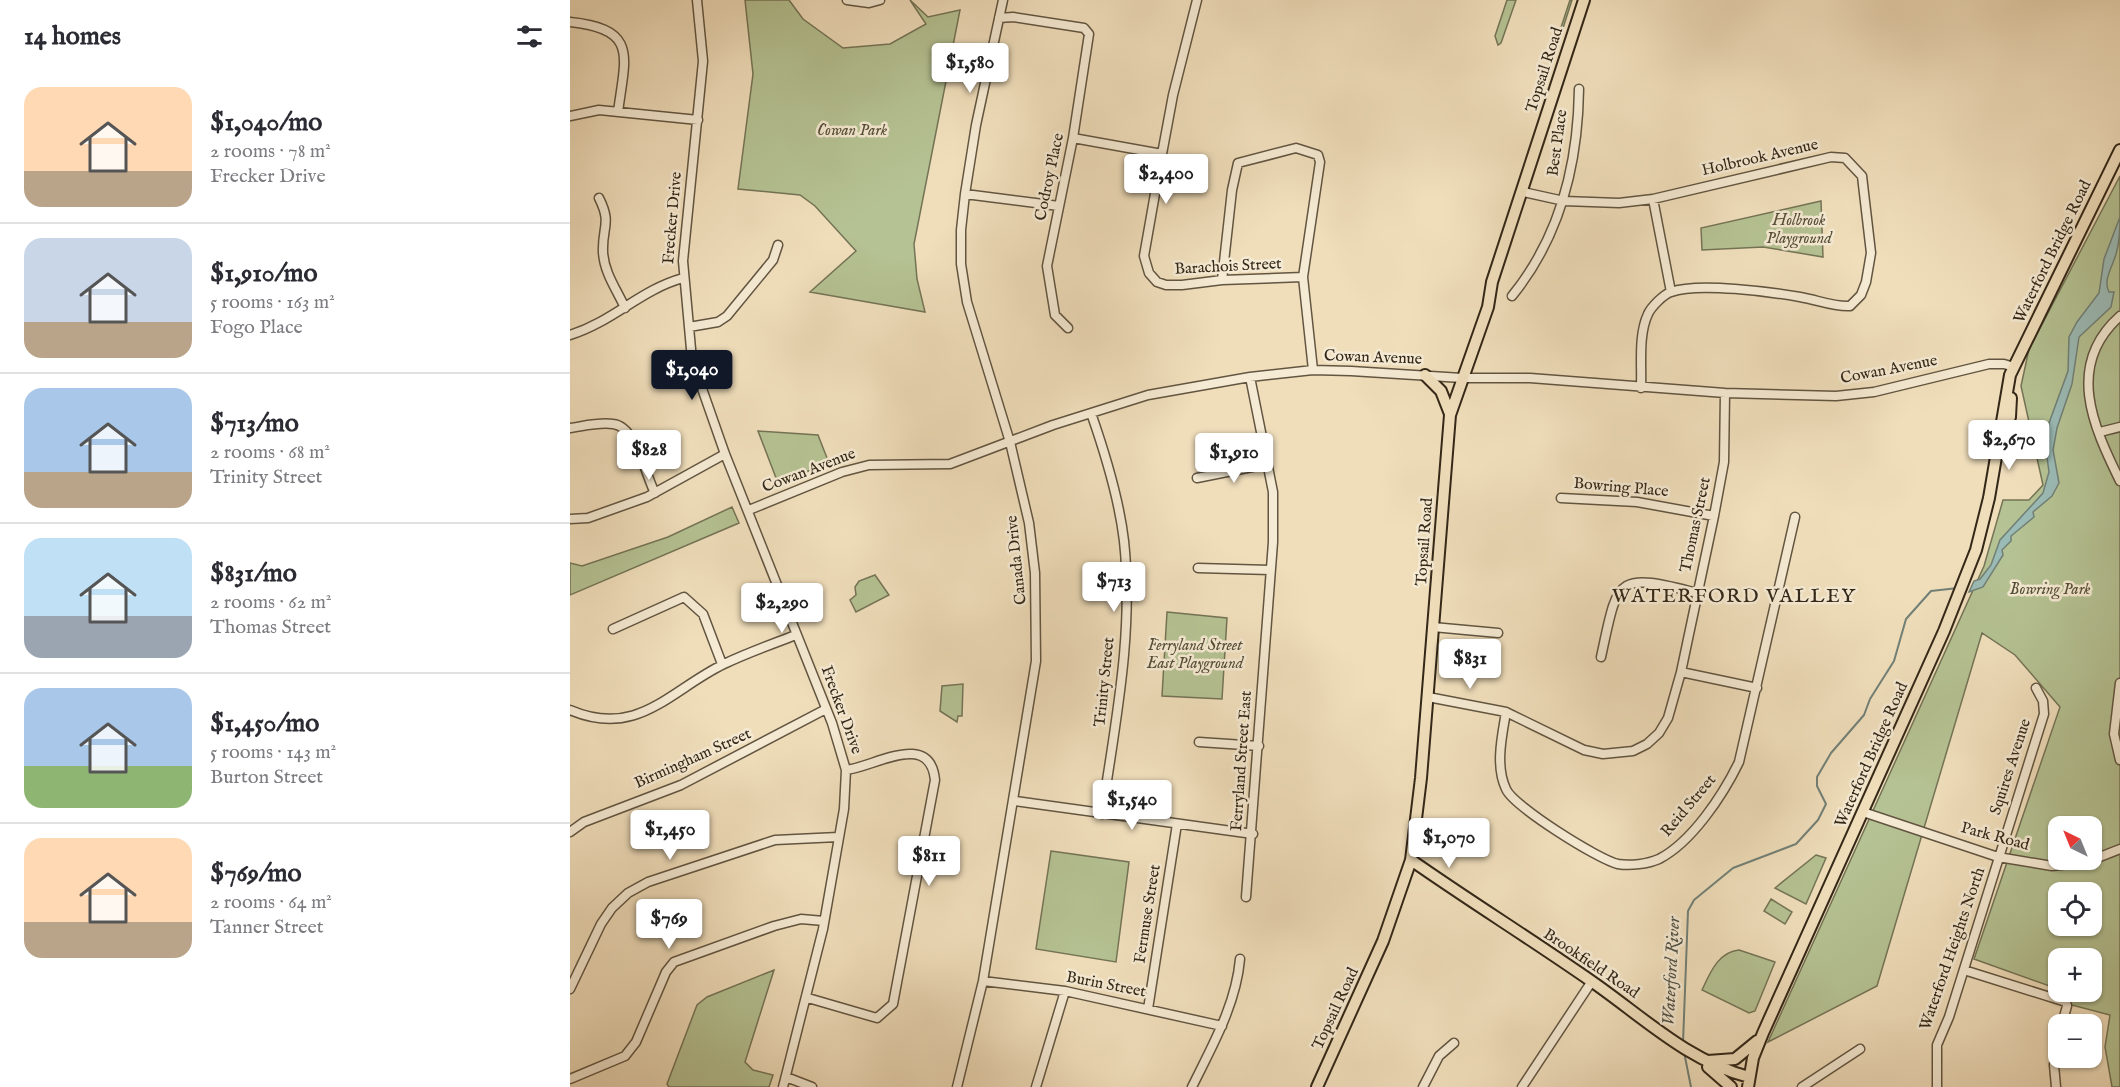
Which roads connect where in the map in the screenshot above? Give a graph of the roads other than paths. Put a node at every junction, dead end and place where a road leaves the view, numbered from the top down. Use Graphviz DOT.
graph roads {
  1 [pos="697,0"];
  2 [pos="847,0"];
  3 [pos="880,0"];
  4 [pos="1003,0"];
  5 [pos="1197,0"];
  6 [pos="1584,0"];
  7 [pos="999,18"];
  8 [pos="570,22"];
  9 [pos="1579,89"];
  10 [pos="618,112"];
  11 [pos="570,116"];
  12 [pos="698,120"];
  13 [pos="1073,138"];
  14 [pos="2120,150"];
  15 [pos="1162,154"];
  16 [pos="1523,192"];
  17 [pos="965,194"];
  18 [pos="600,198"];
  19 [pos="1653,199"];
  20 [pos="1564,201"];
  21 [pos="1059,206"];
  22 [pos="778,245"];
  23 [pos="1304,277"];
  24 [pos="683,278"];
  25 [pos="1222,280"];
  26 [pos="1671,292"];
  27 [pos="1512,296"];
  28 [pos="625,308"];
  29 [pos="2120,316"];
  30 [pos="689,327"];
  31 [pos="1068,328"];
  32 [pos="570,335"];
  33 [pos="2014,368"];
  34 [pos="1313,370"];
  35 [pos="1425,375"];
  36 [pos="1250,377"];
  37 [pos="1462,378"];
  38 [pos="1641,388"];
  39 [pos="1725,393"];
  40 [pos="1090,412"];
  41 [pos="1450,415"];
  42 [pos="2120,427"];
  43 [pos="570,428"];
  44 [pos="2101,435"];
  45 [pos="1010,442"];
  46 [pos="725,454"];
  47 [pos="1267,464"];
  48 [pos="1197,478"];
  49 [pos="2120,481"];
  50 [pos="655,494"];
  51 [pos="1561,498"];
  52 [pos="749,510"];
  53 [pos="1714,516"];
  54 [pos="1795,517"];
  55 [pos="570,519"];
  56 [pos="1198,568"];
  57 [pos="1270,570"];
  58 [pos="1697,593"];
  59 [pos="1433,627"];
  60 [pos="613,629"];
  61 [pos="1498,633"];
  62 [pos="796,635"];
  63 [pos="1601,657"];
  64 [pos="722,664"];
  65 [pos="1681,672"];
  66 [pos="2120,683"];
  67 [pos="1757,688"];
  68 [pos="2036,688"];
  69 [pos="1428,697"];
  70 [pos="826,709"];
  71 [pos="570,710"];
  72 [pos="1506,712"];
  73 [pos="1199,742"];
  74 [pos="1258,746"];
  75 [pos="2120,760"];
  76 [pos="846,770"];
  77 [pos="1015,801"];
  78 [pos="1863,812"];
  79 [pos="1102,814"];
  80 [pos="1177,824"];
  81 [pos="570,832"];
  82 [pos="1252,834"];
  83 [pos="838,837"];
  84 [pos="2120,849"];
  85 [pos="1998,857"];
  86 [pos="1411,860"];
  87 [pos="1246,897"];
  88 [pos="824,921"];
  89 [pos="1240,959"];
  90 [pos="1964,970"];
  91 [pos="983,981"];
  92 [pos="1592,981"];
  93 [pos="570,989"];
  94 [pos="1065,991"];
  95 [pos="807,998"];
  96 [pos="1148,1009"];
  97 [pos="2065,1014"];
  98 [pos="1222,1026"];
  99 [pos="1763,1033"];
  100 [pos="1454,1042"];
  101 [pos="1860,1049"];
  102 [pos="1701,1060"];
  103 [pos="2054,1068"];
  104 [pos="786,1077"];
  105 [pos="570,1078"];
  106 [pos="1748,1082"];
  107 [pos="783,1087"];
  108 [pos="812,1087"];
  109 [pos="957,1087"];
  110 [pos="1036,1087"];
  111 [pos="1192,1087"];
  112 [pos="1317,1087"];
  113 [pos="1424,1087"];
  114 [pos="1522,1087"];
  115 [pos="1731,1087"];
  116 [pos="1802,1087"];
  117 [pos="1937,1087"];
  118 [pos="2056,1087"];
  1 -- 12 [label="street, Frecker Drive"];
  2 -- 3 [label="street"];
  4 -- 7 [label="street, Canada Drive"];
  5 -- 15 [label="street, Barachois Street"];
  6 -- 16 [label="main road, Topsail Road"];
  7 -- 13 [label="street, Codroy Place"];
  7 -- 17 [label="street, Canada Drive"];
  8 -- 10 [label="street"];
  9 -- 20 [label="street, Best Place"];
  10 -- 11 [label="street"];
  10 -- 12 [label="street"];
  12 -- 24 [label="street, Frecker Drive"];
  13 -- 15 [label="street"];
  13 -- 21 [label="street, Codroy Place"];
  14 -- 33 [label="main road, Waterford Bridge Road"];
  15 -- 25 [label="street, Barachois Street"];
  16 -- 20 [label="street, Holbrook Avenue"];
  16 -- 37 [label="main road, Topsail Road"];
  17 -- 21 [label="street"];
  17 -- 45 [label="street, Canada Drive"];
  18 -- 28 [label="street"];
  19 -- 20 [label="street, Holbrook Avenue"];
  19 -- 26 [label="street"];
  19 -- 26 [label="street, Holbrook Avenue"];
  20 -- 27 [label="street, Best Place"];
  21 -- 31 [label="street, Codroy Place"];
  22 -- 30 [label="street"];
  23 -- 25 [label="street, Barachois Street"];
  23 -- 25 [label="street"];
  23 -- 34 [label="street"];
  24 -- 28 [label="street"];
  24 -- 30 [label="street, Frecker Drive"];
  26 -- 38 [label="street"];
  28 -- 32 [label="street"];
  29 -- 44 [label="street"];
  30 -- 46 [label="street, Frecker Drive"];
  33 -- 39 [label="street, Cowan Avenue"];
  33 -- 78 [label="main road, Waterford Bridge Road"];
  34 -- 35 [label="street, Cowan Avenue"];
  34 -- 36 [label="street, Cowan Avenue"];
  35 -- 37 [label="street, Cowan Avenue"];
  35 -- 41 [label="main road"];
  36 -- 40 [label="street, Cowan Avenue"];
  36 -- 47 [label="street, Ferryland Street East"];
  37 -- 38 [label="street, Cowan Avenue"];
  37 -- 41 [label="main road, Topsail Road"];
  38 -- 39 [label="street, Cowan Avenue"];
  39 -- 53 [label="street, Thomas Street"];
  40 -- 45 [label="street, Cowan Avenue"];
  40 -- 79 [label="street, Trinity Street"];
  41 -- 59 [label="main road, Topsail Road"];
  42 -- 44 [label="street"];
  43 -- 50 [label="street"];
  44 -- 49 [label="street"];
  45 -- 52 [label="street, Cowan Avenue"];
  45 -- 77 [label="street, Canada Drive"];
  46 -- 50 [label="street"];
  46 -- 52 [label="street, Frecker Drive"];
  47 -- 48 [label="street"];
  47 -- 57 [label="street, Ferryland Street East"];
  50 -- 55 [label="street"];
  51 -- 53 [label="street, Bowring Place"];
  52 -- 62 [label="street, Frecker Drive"];
  53 -- 58 [label="street, Thomas Street"];
  54 -- 67 [label="street, Reid Street"];
  56 -- 57 [label="street"];
  57 -- 74 [label="street, Ferryland Street East"];
  58 -- 63 [label="street"];
  58 -- 65 [label="street, Thomas Street"];
  59 -- 61 [label="street"];
  59 -- 69 [label="main road, Topsail Road"];
  60 -- 64 [label="street"];
  62 -- 64 [label="street"];
  62 -- 70 [label="street, Frecker Drive"];
  64 -- 71 [label="street"];
  65 -- 67 [label="street"];
  65 -- 72 [label="street, Thomas Street"];
  66 -- 75 [label="street"];
  67 -- 72 [label="street, Reid Street"];
  68 -- 85 [label="street, Squires Avenue"];
  69 -- 72 [label="street, Thomas Street"];
  69 -- 86 [label="main road, Topsail Road"];
  70 -- 76 [label="street, Frecker Drive"];
  70 -- 81 [label="street, Birmingham Street"];
  73 -- 74 [label="street"];
  74 -- 82 [label="street, Ferryland Street East"];
  76 -- 83 [label="street, Frecker Drive"];
  76 -- 95 [label="street"];
  77 -- 79 [label="street"];
  77 -- 91 [label="street, Canada Drive"];
  78 -- 85 [label="street, Park Road"];
  78 -- 99 [label="main road, Waterford Bridge Road"];
  79 -- 80 [label="street"];
  80 -- 82 [label="street"];
  80 -- 96 [label="street, Fermuse Street"];
  82 -- 87 [label="street, Ferryland Street East"];
  83 -- 88 [label="street, Frecker Drive"];
  83 -- 93 [label="street"];
  84 -- 85 [label="street, Park Road"];
  85 -- 90 [label="street, Waterford Heights North"];
  86 -- 92 [label="main road, Brookfield Road"];
  86 -- 112 [label="main road, Topsail Road"];
  88 -- 95 [label="street, Frecker Drive"];
  88 -- 105 [label="street"];
  89 -- 98 [label="street"];
  90 -- 97 [label="street"];
  90 -- 117 [label="street, Waterford Heights North"];
  91 -- 94 [label="street, Burin Street"];
  91 -- 109 [label="street, Canada Drive"];
  92 -- 102 [label="main road, Brookfield Road"];
  92 -- 114 [label="street"];
  94 -- 96 [label="street, Burin Street"];
  94 -- 110 [label="street"];
  95 -- 104 [label="street, Frecker Drive"];
  96 -- 98 [label="street, Burin Street"];
  98 -- 111 [label="street"];
  99 -- 102 [label="main road"];
  99 -- 106 [label="main road, Waterford Bridge Road"];
  100 -- 113 [label="street"];
  101 -- 116 [label="street"];
  102 -- 106 [label="main road, Brookfield Road"];
  102 -- 115 [label="main road"];
  103 -- 118 [label="street"];
  104 -- 107 [label="street, Frecker Drive"];
  104 -- 108 [label="street"];
}
